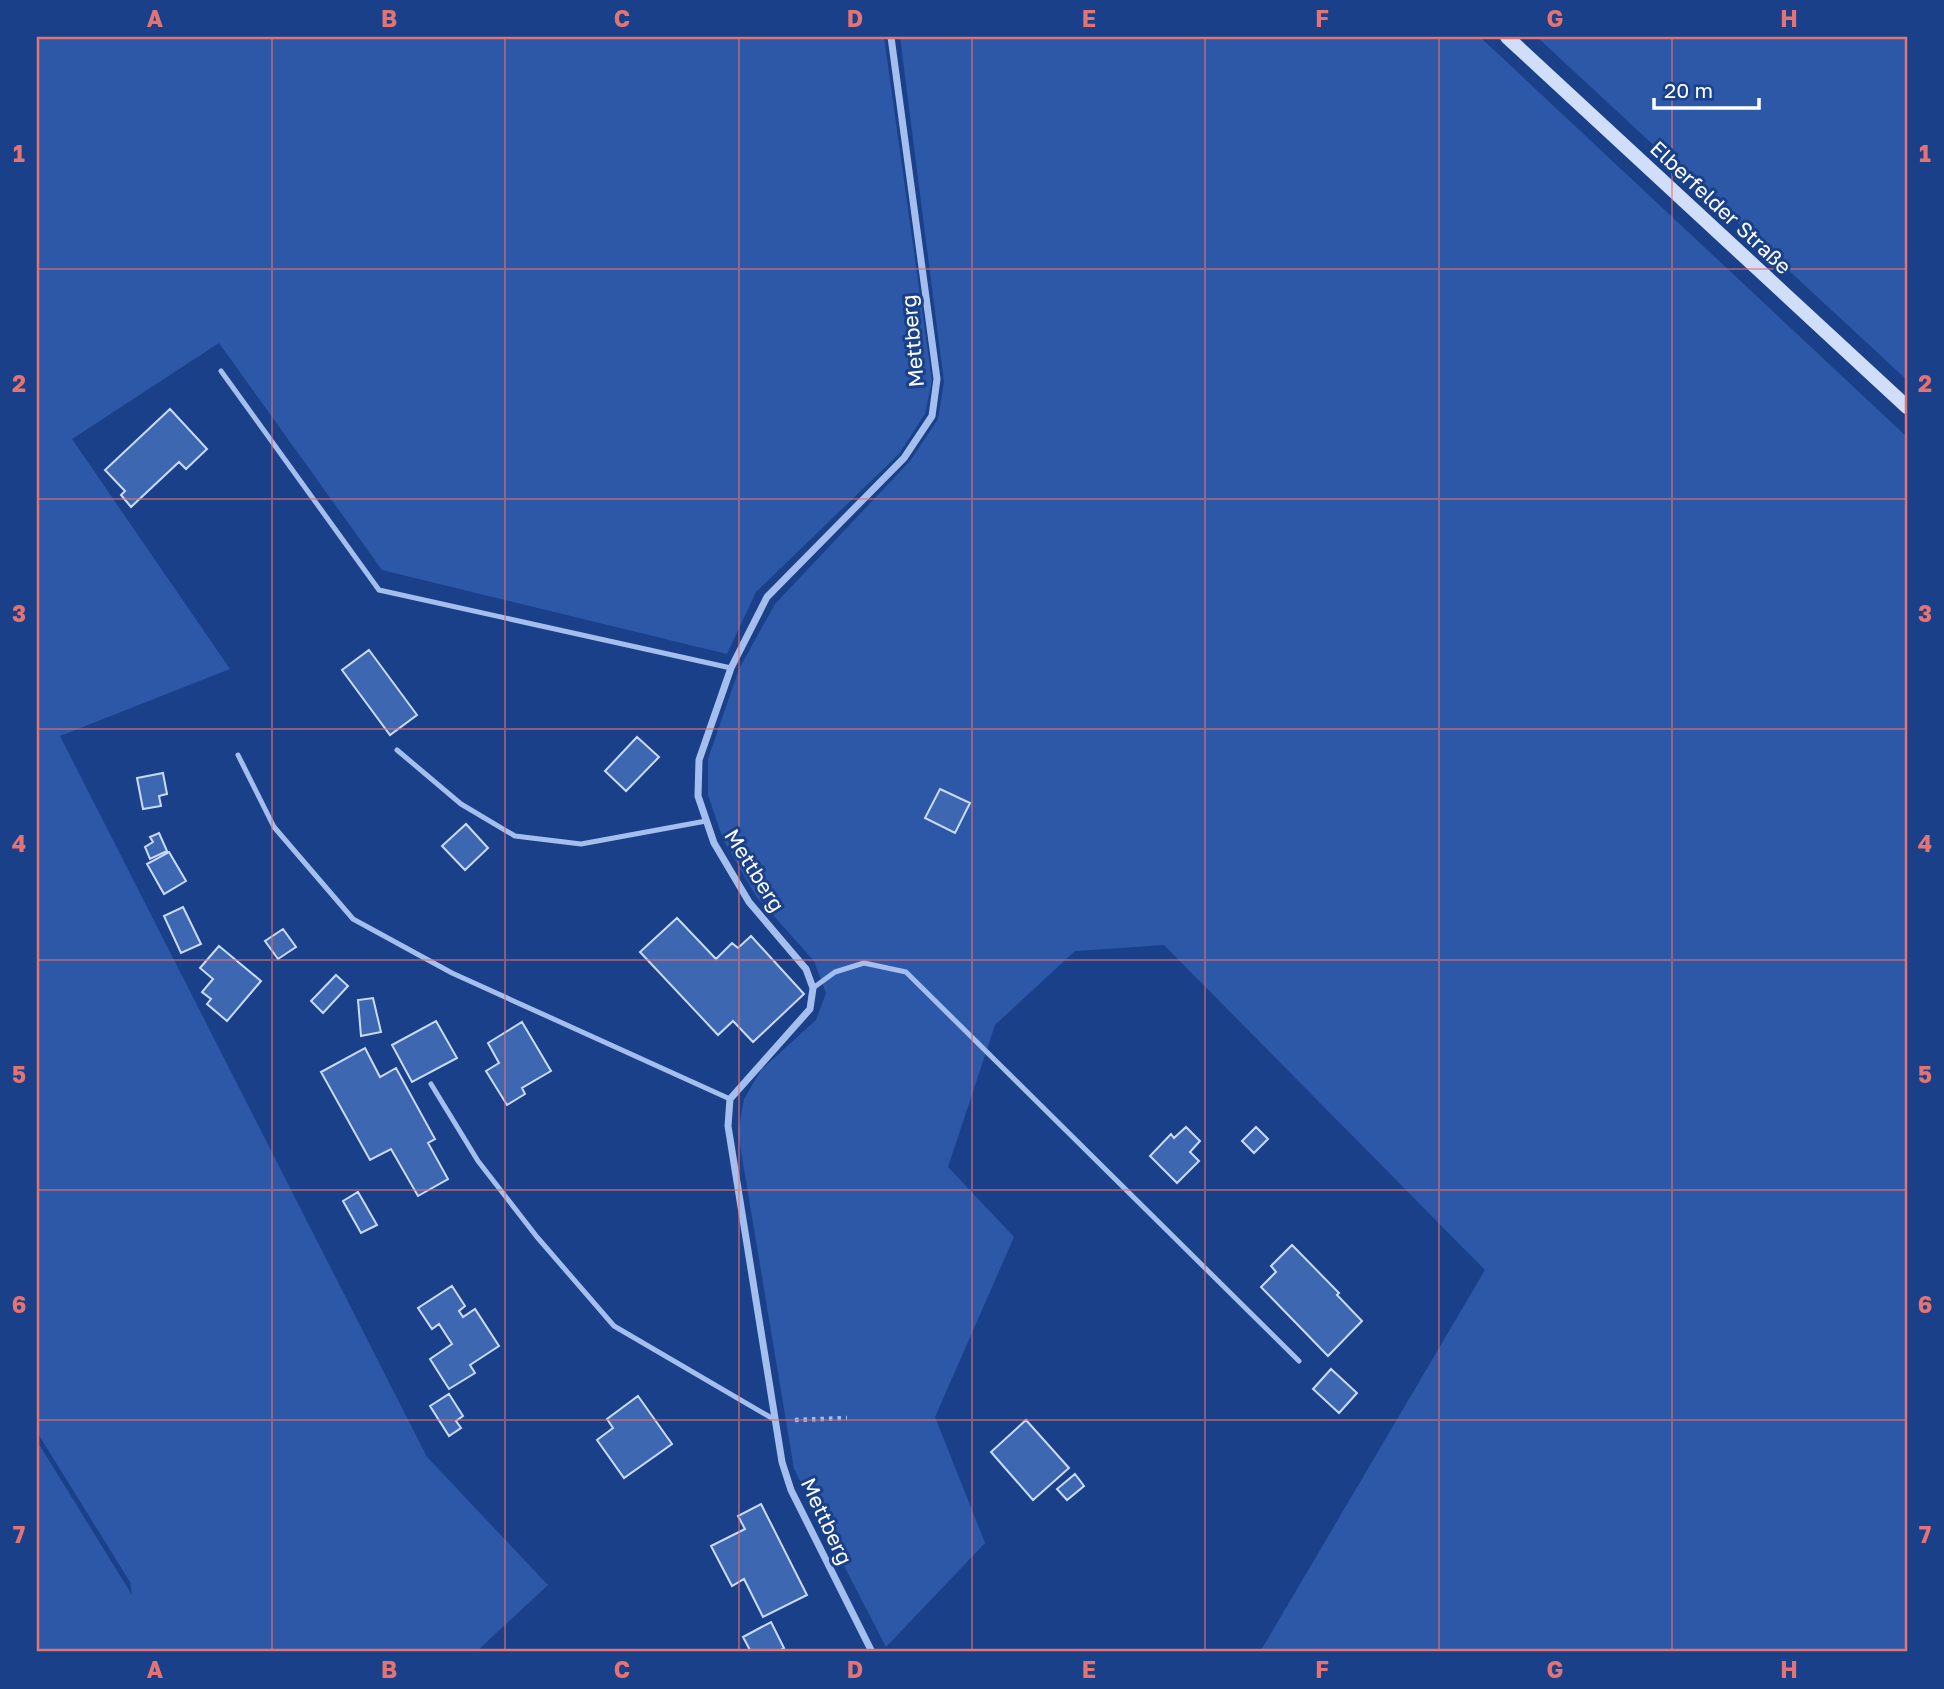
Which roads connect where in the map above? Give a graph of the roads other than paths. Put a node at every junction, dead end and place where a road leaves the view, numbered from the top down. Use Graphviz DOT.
graph roads {
  1 [pos="891,37"];
  2 [pos="1507,37"];
  3 [pos="221,371"];
  4 [pos="1907,407"];
  5 [pos="731,668"];
  6 [pos="397,750"];
  7 [pos="238,755"];
  8 [pos="706,821"];
  9 [pos="813,988"];
  10 [pos="431,1084"];
  11 [pos="730,1099"];
  12 [pos="1299,1361"];
  13 [pos="776,1421"];
  14 [pos="872,1652"];
  1 -- 5 [label="street, Mettberg"];
  2 -- 4 [label="main road, Elberfelder Straße"];
  3 -- 5 [label="lane"];
  5 -- 8 [label="street, Mettberg"];
  6 -- 8 [label="lane"];
  7 -- 11 [label="lane"];
  8 -- 9 [label="street, Mettberg"];
  9 -- 11 [label="street"];
  9 -- 12 [label="lane"];
  10 -- 13 [label="lane"];
  11 -- 13 [label="street, Mettberg"];
  13 -- 14 [label="street, Mettberg"];
}
